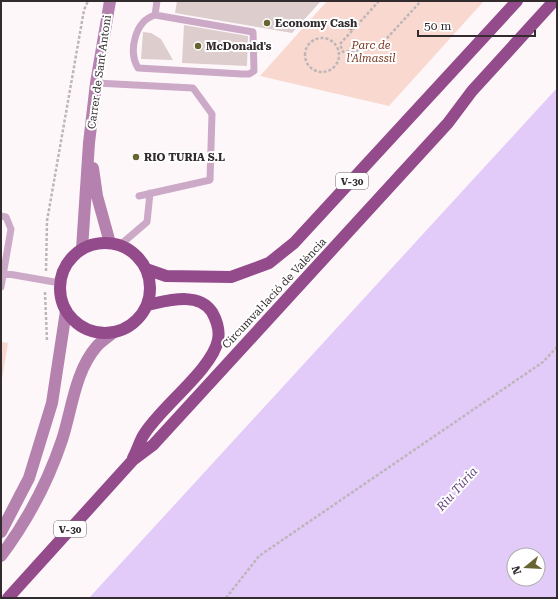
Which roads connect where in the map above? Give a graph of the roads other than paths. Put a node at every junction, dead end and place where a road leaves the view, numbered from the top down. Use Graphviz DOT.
graph roads {
  1 [pos="110,1"];
  2 [pos="157,1"];
  3 [pos="517,1"];
  4 [pos="554,1"];
  5 [pos="155,15"];
  6 [pos="96,83"];
  7 [pos="89,143"];
  8 [pos="150,193"];
  9 [pos="140,196"];
  10 [pos="1,216"];
  11 [pos="115,244"];
  12 [pos="82,249"];
  13 [pos="146,269"];
  14 [pos="3,273"];
  15 [pos="60,283"];
  16 [pos="1,287"];
  17 [pos="147,305"];
  18 [pos="66,311"];
  19 [pos="114,332"];
  20 [pos="132,460"];
  21 [pos="1,532"];
  22 [pos="1,556"];
  23 [pos="8,598"];
  1 -- 6 [label="main road, Carrer de Sant Antoni"];
  2 -- 5 [label="lane"];
  3 -- 13 [label="highway, Circumval·lació de València / V-30"];
  4 -- 20 [label="highway, Circumval·lació de València / V-30"];
  5 -- 5 [label="lane"];
  6 -- 7 [label="main road, Carrer de Sant Antoni"];
  6 -- 8 [label="lane"];
  7 -- 11 [label="main road, Carrer de Sant Antoni"];
  7 -- 12 [label="main road, Carrer de Sant Antoni"];
  8 -- 9 [label="lane"];
  8 -- 11 [label="lane"];
  10 -- 14 [label="lane"];
  11 -- 12 [label="highway"];
  11 -- 13 [label="highway"];
  12 -- 15 [label="highway"];
  13 -- 17 [label="highway"];
  14 -- 15 [label="lane"];
  14 -- 16 [label="lane"];
  15 -- 18 [label="highway"];
  17 -- 19 [label="highway"];
  17 -- 20 [label="highway"];
  18 -- 19 [label="highway"];
  18 -- 21 [label="main road"];
  19 -- 22 [label="main road"];
  20 -- 23 [label="highway, Circumval·lació de València / V-30"];
}
